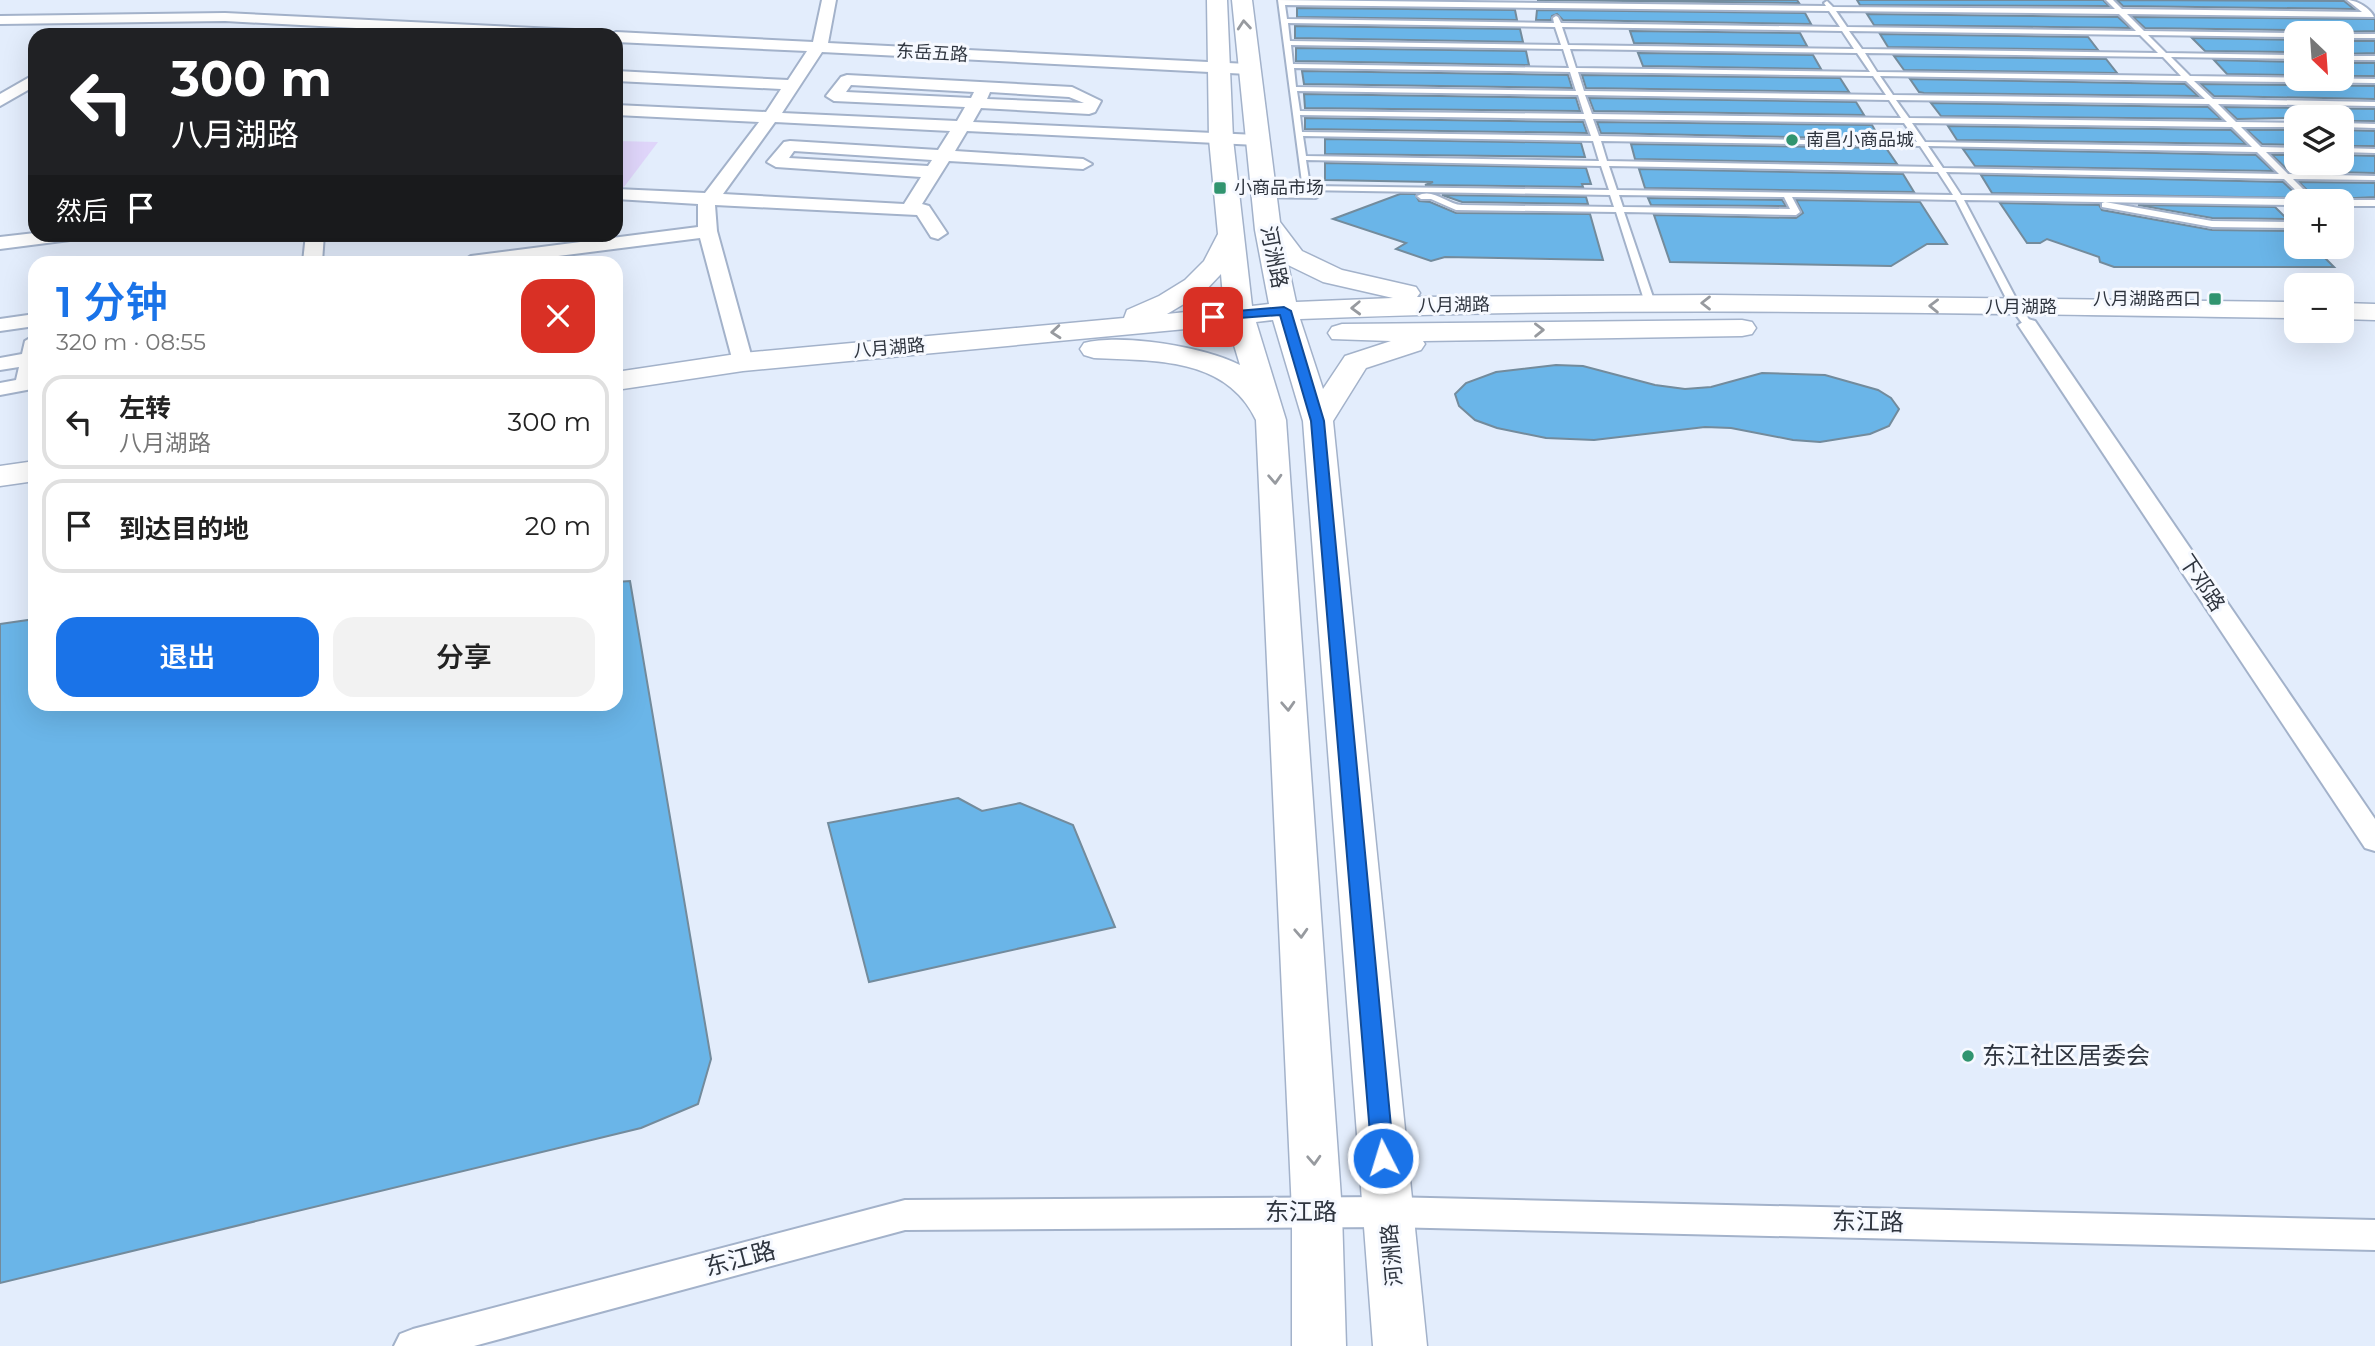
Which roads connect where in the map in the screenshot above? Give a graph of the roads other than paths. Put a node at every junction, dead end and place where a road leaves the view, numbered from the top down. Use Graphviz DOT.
graph roads {
  1 [pos="829,0"];
  2 [pos="1217,0"];
  3 [pos="1242,0"];
  4 [pos="1825,0"];
  5 [pos="2109,0"];
  6 [pos="2350,0"];
  7 [pos="1281,1"];
  8 [pos="1551,3"];
  9 [pos="1830,8"];
  10 [pos="2120,11"];
  11 [pos="2373,16"];
  12 [pos="125,19"];
  13 [pos="0,20"];
  14 [pos="1284,21"];
  15 [pos="1558,25"];
  16 [pos="112,28"];
  17 [pos="413,28"];
  18 [pos="1844,29"];
  19 [pos="2142,33"];
  20 [pos="2284,35"];
  21 [pos="2354,36"];
  22 [pos="2375,36"];
  23 [pos="623,37"];
  24 [pos="1287,43"];
  25 [pos="817,47"];
  26 [pos="1565,47"];
  27 [pos="1860,51"];
  28 [pos="2165,55"];
  29 [pos="2284,57"];
  30 [pos="2354,58"];
  31 [pos="2375,58"];
  32 [pos="1290,66"];
  33 [pos="1233,68"];
  34 [pos="1573,70"];
  35 [pos="1875,74"];
  36 [pos="623,76"];
  37 [pos="2187,78"];
  38 [pos="2375,80"];
  39 [pos="28,85"];
  40 [pos="792,85"];
  41 [pos="985,87"];
  42 [pos="1293,89"];
  43 [pos="1581,93"];
  44 [pos="1891,97"];
  45 [pos="0,101"];
  46 [pos="2211,102"];
  47 [pos="976,103"];
  48 [pos="2375,104"];
  49 [pos="623,110"];
  50 [pos="1296,113"];
  51 [pos="1588,116"];
  52 [pos="771,117"];
  53 [pos="1906,120"];
  54 [pos="2234,124"];
  55 [pos="2284,125"];
  56 [pos="2354,125"];
  57 [pos="961,126"];
  58 [pos="2375,126"];
  59 [pos="1299,134"];
  60 [pos="1221,139"];
  61 [pos="1596,139"];
  62 [pos="1257,141"];
  63 [pos="1922,144"];
  64 [pos="2259,149"];
  65 [pos="2284,150"];
  66 [pos="2354,150"];
  67 [pos="2375,151"];
  68 [pos="943,155"];
  69 [pos="1302,158"];
  70 [pos="1083,164"];
  71 [pos="1604,164"];
  72 [pos="1940,170"];
  73 [pos="933,172"];
  74 [pos="2286,176"];
  75 [pos="2375,177"];
  76 [pos="2299,189"];
  77 [pos="1614,192"];
  78 [pos="623,194"];
  79 [pos="1786,194"];
  80 [pos="1264,195"];
  81 [pos="1958,196"];
  82 [pos="708,198"];
  83 [pos="2278,201"];
  84 [pos="2284,201"];
  85 [pos="2354,202"];
  86 [pos="2375,203"];
  87 [pos="2284,207"];
  88 [pos="910,209"];
  89 [pos="1619,209"];
  90 [pos="1267,223"];
  91 [pos="2284,225"];
  92 [pos="708,231"];
  93 [pos="938,233"];
  94 [pos="1231,234"];
  95 [pos="28,239"];
  96 [pos="0,243"];
  97 [pos="517,256"];
  98 [pos="1650,303"];
  99 [pos="1483,304"];
  100 [pos="2284,310"];
  101 [pos="2354,311"];
  102 [pos="2375,312"];
  103 [pos="2022,316"];
  104 [pos="28,321"];
  105 [pos="1288,323"];
  106 [pos="0,325"];
  107 [pos="1243,326"];
  108 [pos="2284,326"];
  109 [pos="2354,327"];
  110 [pos="2375,327"];
  111 [pos="1503,330"];
  112 [pos="1100,338"];
  113 [pos="28,352"];
  114 [pos="743,362"];
  115 [pos="0,364"];
  116 [pos="28,372"];
  117 [pos="623,380"];
  118 [pos="0,389"];
  119 [pos="623,395"];
  120 [pos="1271,420"];
  121 [pos="1318,421"];
  122 [pos="28,472"];
  123 [pos="0,476"];
  124 [pos="28,486"];
  125 [pos="0,491"];
  126 [pos="2375,841"];
  127 [pos="1317,1212"];
  128 [pos="1388,1212"];
  129 [pos="2375,1235"];
  130 [pos="412,1346"];
  131 [pos="1320,1346"];
  132 [pos="1400,1346"];
  1 -- 25 [label="street"];
  2 -- 33 [label="main road"];
  33 -- 3 [label="main road, 河洲路, one-way"];
  4 -- 9 [label="lane"];
  5 -- 10 [label="lane"];
  6 -- 11 [label="lane"];
  7 -- 8 [label="lane"];
  7 -- 14 [label="lane"];
  8 -- 9 [label="lane"];
  8 -- 15 [label="lane"];
  9 -- 10 [label="lane"];
  9 -- 18 [label="lane"];
  10 -- 11 [label="lane"];
  10 -- 19 [label="lane"];
  12 -- 13 [label="street"];
  12 -- 16 [label="street"];
  12 -- 17 [label="street"];
  14 -- 15 [label="lane"];
  14 -- 24 [label="lane"];
  15 -- 18 [label="lane"];
  15 -- 26 [label="lane"];
  18 -- 19 [label="lane"];
  18 -- 27 [label="lane"];
  19 -- 20 [label="lane"];
  19 -- 28 [label="lane"];
  21 -- 22 [label="lane"];
  23 -- 25 [label="street, 东岳五路"];
  24 -- 26 [label="lane"];
  24 -- 32 [label="lane"];
  25 -- 33 [label="street, 东岳五路"];
  25 -- 40 [label="street"];
  26 -- 27 [label="lane"];
  26 -- 34 [label="lane"];
  27 -- 28 [label="lane"];
  27 -- 35 [label="lane"];
  28 -- 29 [label="lane"];
  28 -- 37 [label="lane"];
  30 -- 31 [label="lane"];
  32 -- 34 [label="lane"];
  32 -- 42 [label="lane"];
  33 -- 60 [label="main road"];
  33 -- 62 [label="main road, 河洲路"];
  34 -- 35 [label="lane"];
  34 -- 43 [label="lane"];
  35 -- 37 [label="lane"];
  35 -- 44 [label="lane"];
  36 -- 40 [label="street"];
  37 -- 38 [label="lane"];
  37 -- 46 [label="lane"];
  39 -- 45 [label="street"];
  40 -- 52 [label="street"];
  41 -- 47 [label="street"];
  41 -- 47 [label="street"];
  41 -- 47 [label="street"];
  42 -- 43 [label="lane"];
  42 -- 50 [label="lane"];
  43 -- 44 [label="lane"];
  43 -- 51 [label="lane"];
  44 -- 46 [label="lane"];
  44 -- 53 [label="lane"];
  46 -- 48 [label="lane"];
  46 -- 54 [label="lane"];
  47 -- 57 [label="street"];
  49 -- 52 [label="street"];
  50 -- 51 [label="lane"];
  50 -- 59 [label="lane"];
  51 -- 53 [label="lane"];
  51 -- 61 [label="lane"];
  52 -- 57 [label="street"];
  52 -- 82 [label="street"];
  53 -- 54 [label="lane"];
  53 -- 63 [label="lane"];
  54 -- 55 [label="lane"];
  54 -- 64 [label="lane"];
  56 -- 58 [label="lane"];
  57 -- 60 [label="street"];
  57 -- 68 [label="street"];
  59 -- 61 [label="lane"];
  59 -- 69 [label="lane"];
  60 -- 62 [label="street"];
  60 -- 94 [label="main road"];
  61 -- 63 [label="lane"];
  61 -- 71 [label="lane"];
  62 -- 80 [label="main road, 河洲路"];
  63 -- 64 [label="lane"];
  63 -- 72 [label="lane"];
  64 -- 65 [label="lane"];
  64 -- 74 [label="lane"];
  66 -- 67 [label="lane"];
  68 -- 70 [label="street"];
  68 -- 73 [label="street"];
  68 -- 73 [label="street"];
  69 -- 71 [label="lane"];
  69 -- 77 [label="lane"];
  71 -- 72 [label="lane"];
  71 -- 77 [label="lane"];
  72 -- 74 [label="lane"];
  72 -- 81 [label="lane"];
  73 -- 88 [label="street"];
  74 -- 75 [label="lane"];
  74 -- 76 [label="lane"];
  77 -- 79 [label="lane"];
  77 -- 89 [label="lane"];
  78 -- 82 [label="street"];
  79 -- 81 [label="lane"];
  79 -- 89 [label="lane"];
  80 -- 89 [label="lane"];
  80 -- 90 [label="main road, 河洲路"];
  81 -- 83 [label="lane"];
  81 -- 91 [label="lane"];
  81 -- 103 [label="lane"];
  82 -- 88 [label="street"];
  82 -- 92 [label="street"];
  83 -- 84 [label="lane"];
  83 -- 87 [label="lane"];
  85 -- 86 [label="lane"];
  88 -- 93 [label="street"];
  89 -- 98 [label="lane"];
  90 -- 99 [label="main road"];
  90 -- 105 [label="main road, 河洲路"];
  92 -- 97 [label="street"];
  92 -- 114 [label="street"];
  94 -- 107 [label="main road"];
  94 -- 112 [label="main road"];
  95 -- 96 [label="street"];
  98 -- 99 [label="main road, 八月湖路"];
  103 -- 98 [label="main road, 八月湖路, one-way"];
  99 -- 105 [label="main road, 八月湖路, one-way"];
  100 -- 103 [label="main road, 八月湖路"];
  101 -- 102 [label="main road"];
  103 -- 108 [label="main road, 八月湖路"];
  111 -- 103 [label="main road, 八月湖路, one-way"];
  103 -- 126 [label="street, 下邓路"];
  104 -- 106 [label="street"];
  105 -- 107 [label="main road, 八月湖路"];
  105 -- 111 [label="main road, 八月湖路"];
  105 -- 121 [label="main road, 河洲路"];
  107 -- 112 [label="main road, 八月湖路"];
  107 -- 120 [label="main road"];
  109 -- 110 [label="main road"];
  111 -- 121 [label="main road"];
  112 -- 114 [label="main road, 八月湖路, one-way"];
  112 -- 119 [label="main road, 八月湖路"];
  112 -- 120 [label="main road"];
  113 -- 115 [label="street"];
  114 -- 117 [label="main road, 八月湖路"];
  116 -- 118 [label="street"];
  120 -- 127 [label="main road, one-way"];
  121 -- 128 [label="main road, 河洲路"];
  122 -- 123 [label="main road"];
  124 -- 125 [label="main road"];
  127 -- 128 [label="street, 东江路"];
  127 -- 130 [label="street, 东江路"];
  127 -- 131 [label="main road"];
  128 -- 129 [label="street, 东江路"];
  128 -- 132 [label="main road, 河洲路"];
}
